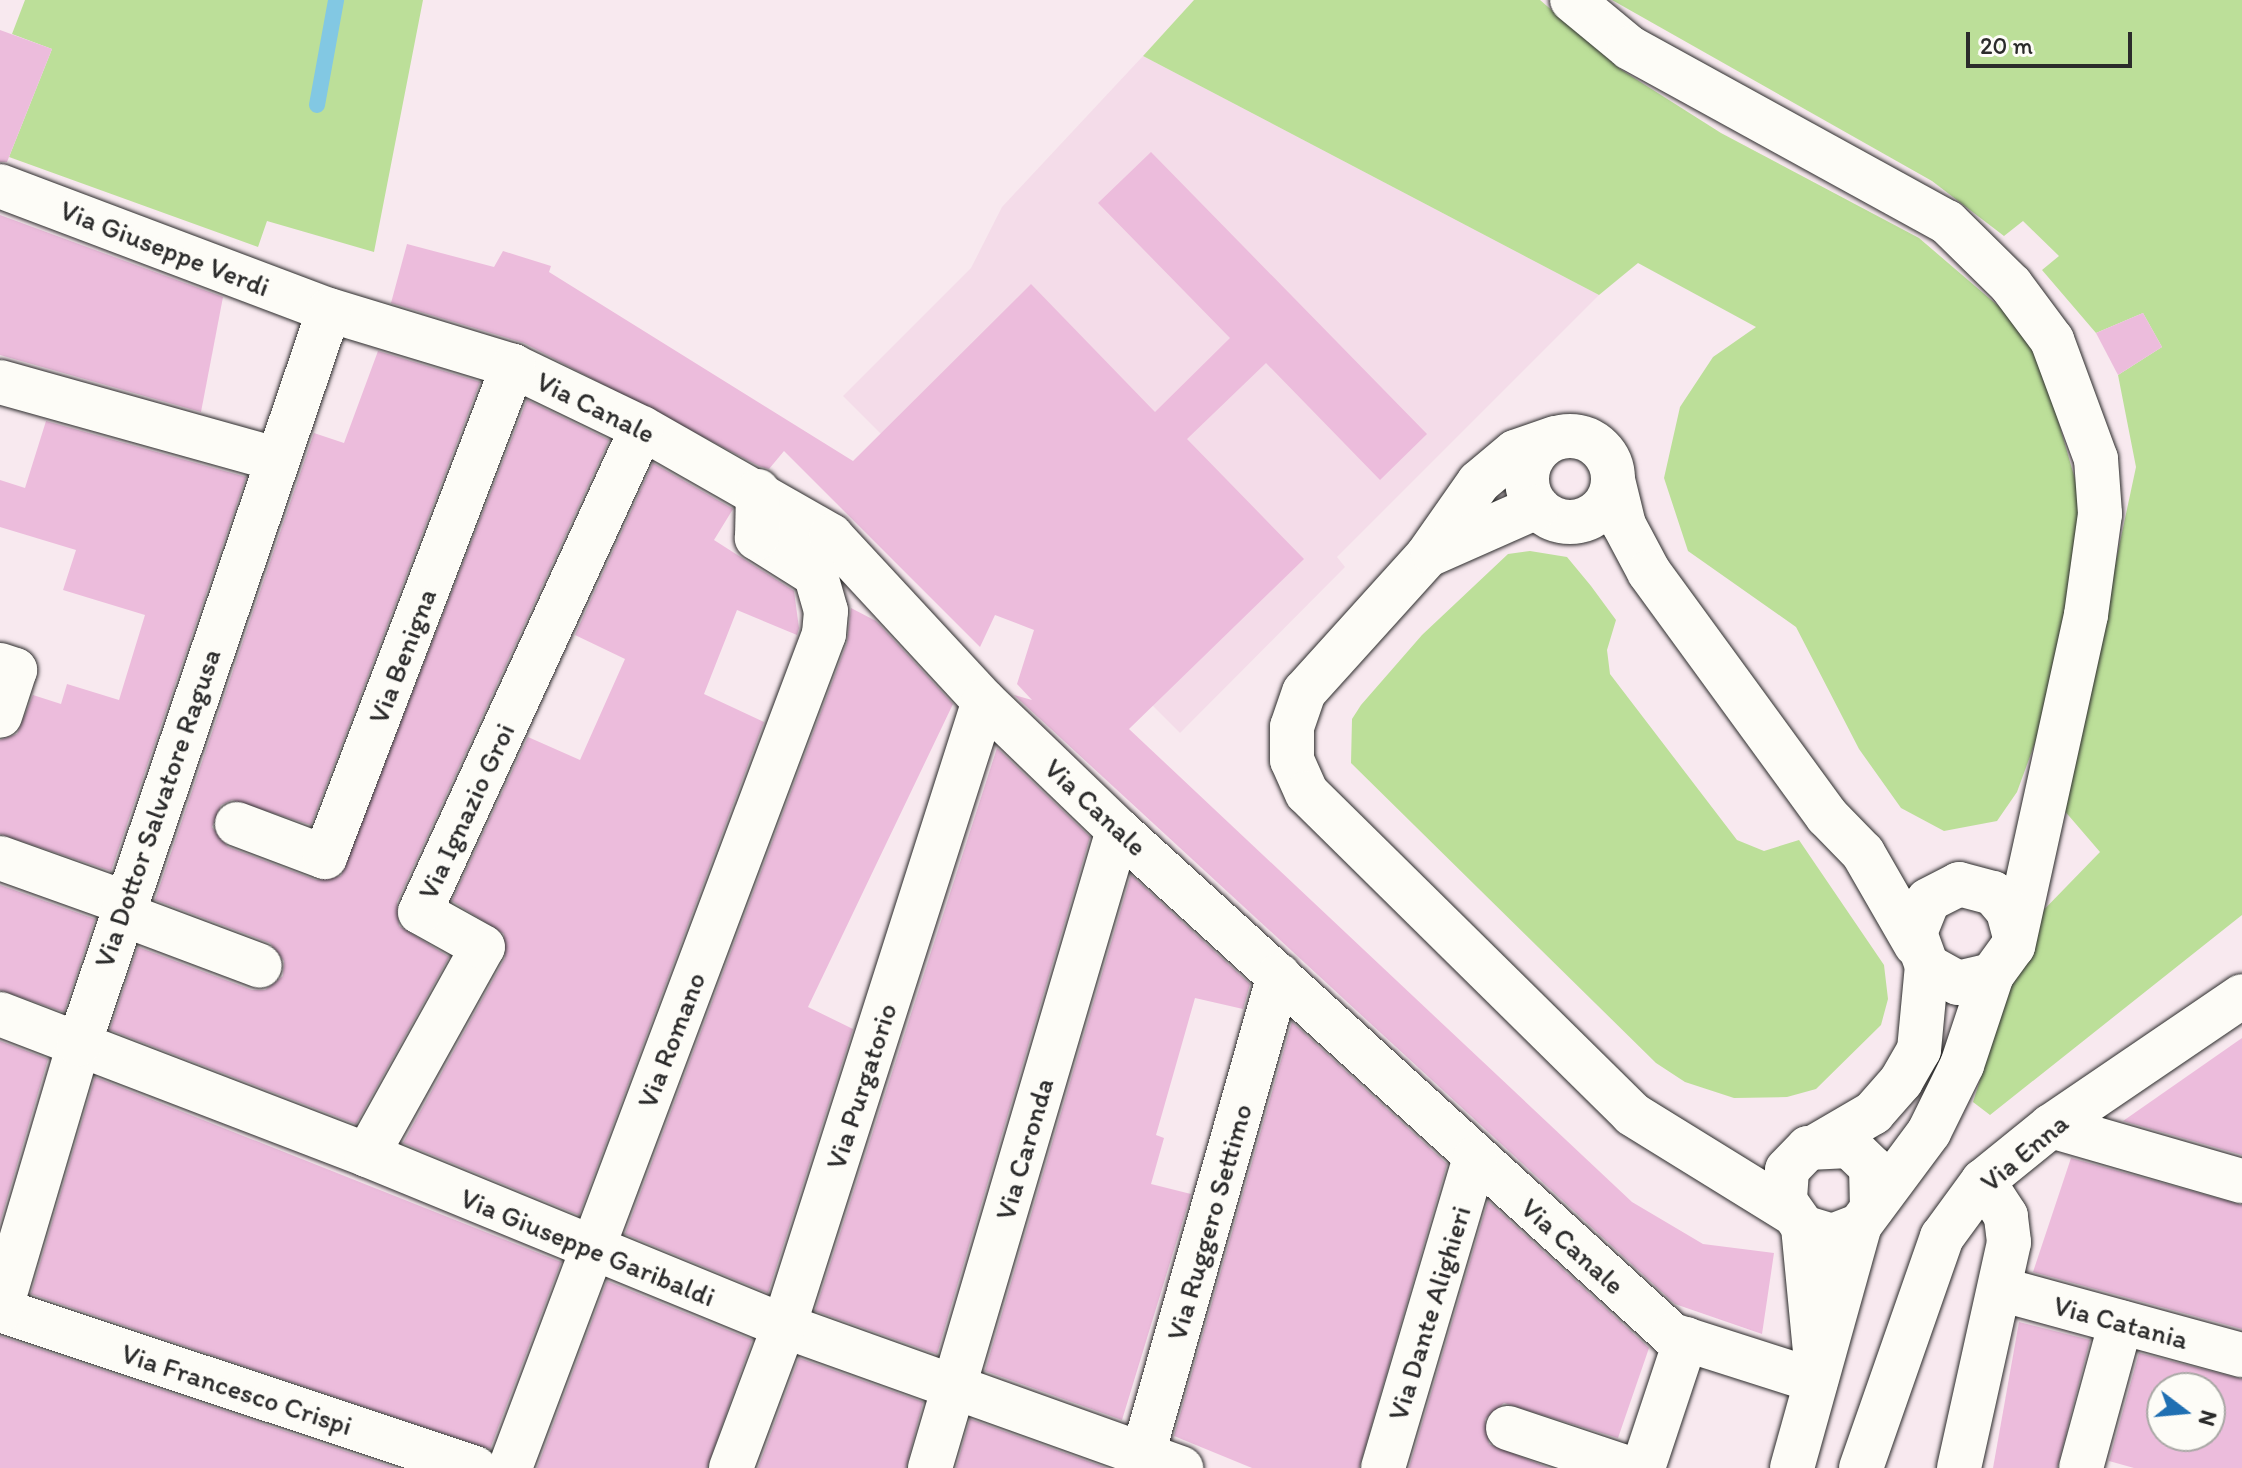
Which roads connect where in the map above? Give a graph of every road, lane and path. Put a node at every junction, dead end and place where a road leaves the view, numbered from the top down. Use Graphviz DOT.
graph roads {
  1 [pos="1572,0"];
  2 [pos="0,186"];
  3 [pos="329,310"];
  4 [pos="513,366"];
  5 [pos="0,382"];
  6 [pos="642,428"];
  7 [pos="1555,438"];
  8 [pos="275,459"];
  9 [pos="1613,480"];
  10 [pos="758,491"];
  11 [pos="1556,515"];
  12 [pos="1427,556"];
  13 [pos="1649,572"];
  14 [pos="0,665"];
  15 [pos="984,701"];
  16 [pos="0,716"];
  17 [pos="2043,800"];
  18 [pos="237,824"];
  19 [pos="1118,830"];
  20 [pos="1863,853"];
  21 [pos="0,858"];
  22 [pos="1959,886"];
  23 [pos="124,909"];
  24 [pos="2014,934"];
  25 [pos="1922,955"];
  26 [pos="260,966"];
  27 [pos="1279,975"];
  28 [pos="1992,975"];
  29 [pos="2242,996"];
  30 [pos="0,1014"];
  31 [pos="79,1044"];
  32 [pos="2051,1126"];
  33 [pos="1673,1140"];
  34 [pos="1809,1149"];
  35 [pos="367,1155"];
  36 [pos="1475,1158"];
  37 [pos="1983,1181"];
  38 [pos="2242,1181"];
  39 [pos="1866,1216"];
  40 [pos="1796,1219"];
  41 [pos="591,1251"];
  42 [pos="2000,1289"];
  43 [pos="0,1310"];
  44 [pos="2121,1322"];
  45 [pos="784,1326"];
  46 [pos="1686,1339"];
  47 [pos="2242,1355"];
  48 [pos="1816,1381"];
  49 [pos="954,1387"];
  50 [pos="1508,1428"];
  51 [pos="1155,1463"];
  52 [pos="475,1468"];
  53 [pos="510,1468"];
  54 [pos="731,1468"];
  55 [pos="930,1468"];
  56 [pos="1383,1468"];
  57 [pos="1628,1468"];
  58 [pos="1643,1468"];
  59 [pos="1792,1468"];
  60 [pos="1861,1468"];
  61 [pos="1959,1468"];
  62 [pos="2081,1468"];
  1 -- 17 [label="street"];
  2 -- 3 [label="street, Via Giuseppe Verdi"];
  3 -- 4 [label="street, Via Canale"];
  3 -- 8 [label="street, Via Dottor Salvatore Ragusa"];
  4 -- 6 [label="street, Via Canale"];
  4 -- 18 [label="street, Via Benigna"];
  5 -- 8 [label="street"];
  6 -- 10 [label="street, Via Canale"];
  6 -- 35 [label="street, Via Ignazio Groi"];
  7 -- 9 [label="street"];
  7 -- 11 [label="street"];
  7 -- 12 [label="street"];
  8 -- 23 [label="street, Via Dottor Salvatore Ragusa"];
  9 -- 11 [label="street"];
  9 -- 13 [label="street"];
  10 -- 15 [label="street, Via Canale"];
  10 -- 41 [label="street, Via Romano"];
  11 -- 12 [label="street"];
  11 -- 13 [label="street"];
  12 -- 33 [label="street"];
  13 -- 20 [label="street"];
  14 -- 16 [label="street"];
  15 -- 19 [label="street, Via Canale"];
  15 -- 45 [label="street, Via Purgatorio"];
  17 -- 22 [label="street"];
  17 -- 24 [label="street"];
  19 -- 27 [label="street, Via Canale"];
  19 -- 49 [label="street, Via Caronda"];
  20 -- 22 [label="street"];
  20 -- 25 [label="street"];
  21 -- 23 [label="street"];
  22 -- 24 [label="street"];
  22 -- 25 [label="street"];
  23 -- 26 [label="street"];
  23 -- 31 [label="street, Via Dottor Salvatore Ragusa"];
  24 -- 28 [label="street"];
  25 -- 28 [label="street"];
  25 -- 34 [label="street"];
  27 -- 36 [label="street, Via Canale"];
  27 -- 51 [label="street, Via Ruggero Settimo"];
  28 -- 39 [label="street"];
  29 -- 32 [label="street, Via Enna"];
  30 -- 31 [label="street, Via Giuseppe Garibaldi"];
  31 -- 35 [label="street, Via Giuseppe Garibaldi"];
  31 -- 43 [label="street, Via Dottor Salvatore Ragusa"];
  32 -- 37 [label="street, Via Enna"];
  32 -- 38 [label="street"];
  33 -- 34 [label="street"];
  33 -- 40 [label="street"];
  34 -- 39 [label="street"];
  34 -- 40 [label="street"];
  35 -- 41 [label="street, Via Giuseppe Garibaldi"];
  36 -- 46 [label="street, Via Canale"];
  36 -- 56 [label="street, Via Dante Alighieri"];
  37 -- 42 [label="street"];
  37 -- 60 [label="street, Via Enna"];
  39 -- 40 [label="street"];
  39 -- 48 [label="street"];
  40 -- 48 [label="street"];
  41 -- 45 [label="street, Via Giuseppe Garibaldi"];
  41 -- 53 [label="street, Via Romano"];
  42 -- 44 [label="street, Via Catania"];
  42 -- 61 [label="street"];
  43 -- 52 [label="street, Via Francesco Crispi"];
  44 -- 47 [label="street, Via Catania"];
  44 -- 62 [label="street"];
  45 -- 49 [label="street, Via Giuseppe Garibaldi"];
  45 -- 54 [label="street, Via Purgatorio"];
  46 -- 48 [label="street, Via Canale"];
  46 -- 58 [label="street"];
  48 -- 59 [label="street"];
  49 -- 51 [label="street, Via Giuseppe Garibaldi"];
  49 -- 55 [label="street, Via Caronda"];
  50 -- 57 [label="street"];
}
